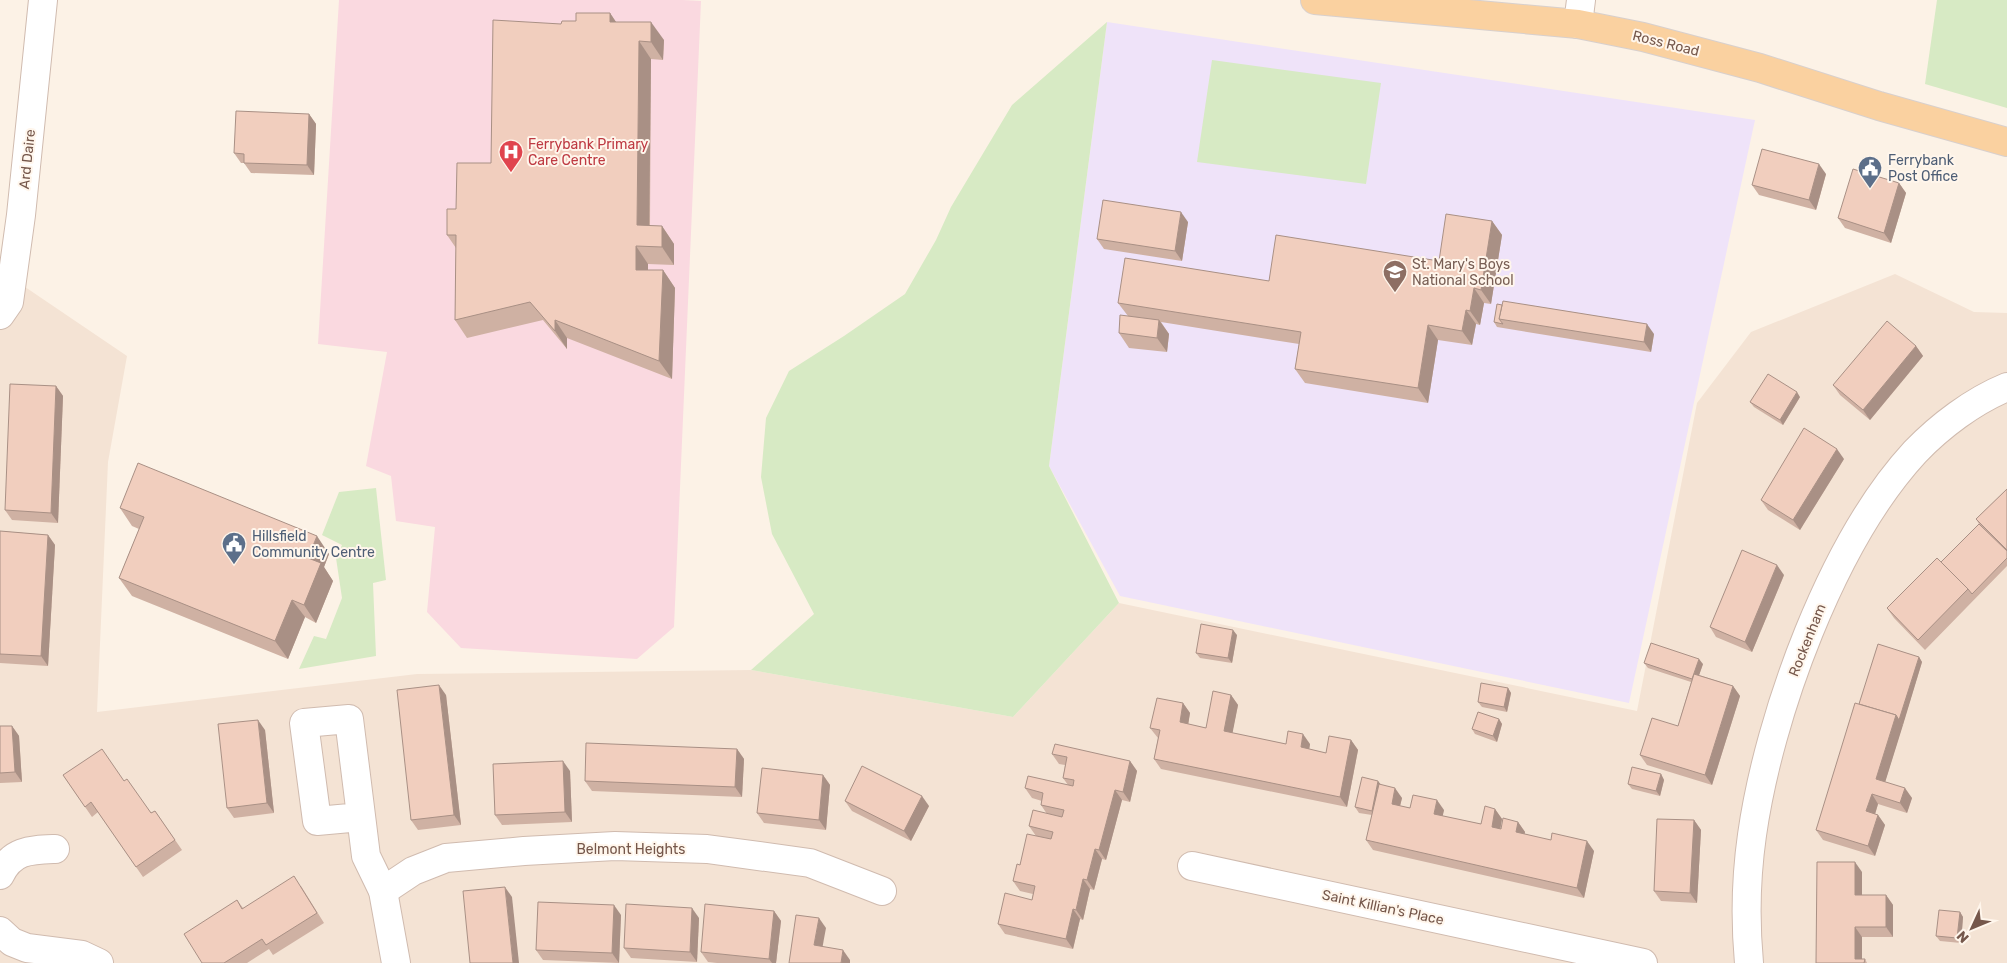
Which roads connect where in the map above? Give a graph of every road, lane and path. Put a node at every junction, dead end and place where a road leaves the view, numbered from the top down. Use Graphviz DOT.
graph roads {
  1 [pos="43,0"];
  2 [pos="1315,0"];
  3 [pos="1579,12"];
  4 [pos="2007,142"];
  5 [pos="0,315"];
  6 [pos="2007,387"];
  7 [pos="361,817"];
  8 [pos="55,849"];
  9 [pos="1192,866"];
  10 [pos="0,875"];
  11 [pos="383,891"];
  12 [pos="882,891"];
  13 [pos="0,931"];
  14 [pos="1575,956"];
  15 [pos="100,963"];
  16 [pos="396,963"];
  17 [pos="1643,963"];
  18 [pos="1749,963"];
  1 -- 5 [label="street, Ard Daire"];
  2 -- 3 [label="main road, Ross Road"];
  3 -- 4 [label="main road, Ross Road"];
  6 -- 18 [label="street, Rockenham"];
  7 -- 11 [label="street"];
  8 -- 10 [label="street"];
  9 -- 14 [label="street, Saint Killian's Place"];
  11 -- 12 [label="street, Belmont Heights"];
  11 -- 16 [label="street"];
  13 -- 15 [label="street"];
  14 -- 17 [label="street, Saint Killian's Place"];
}
